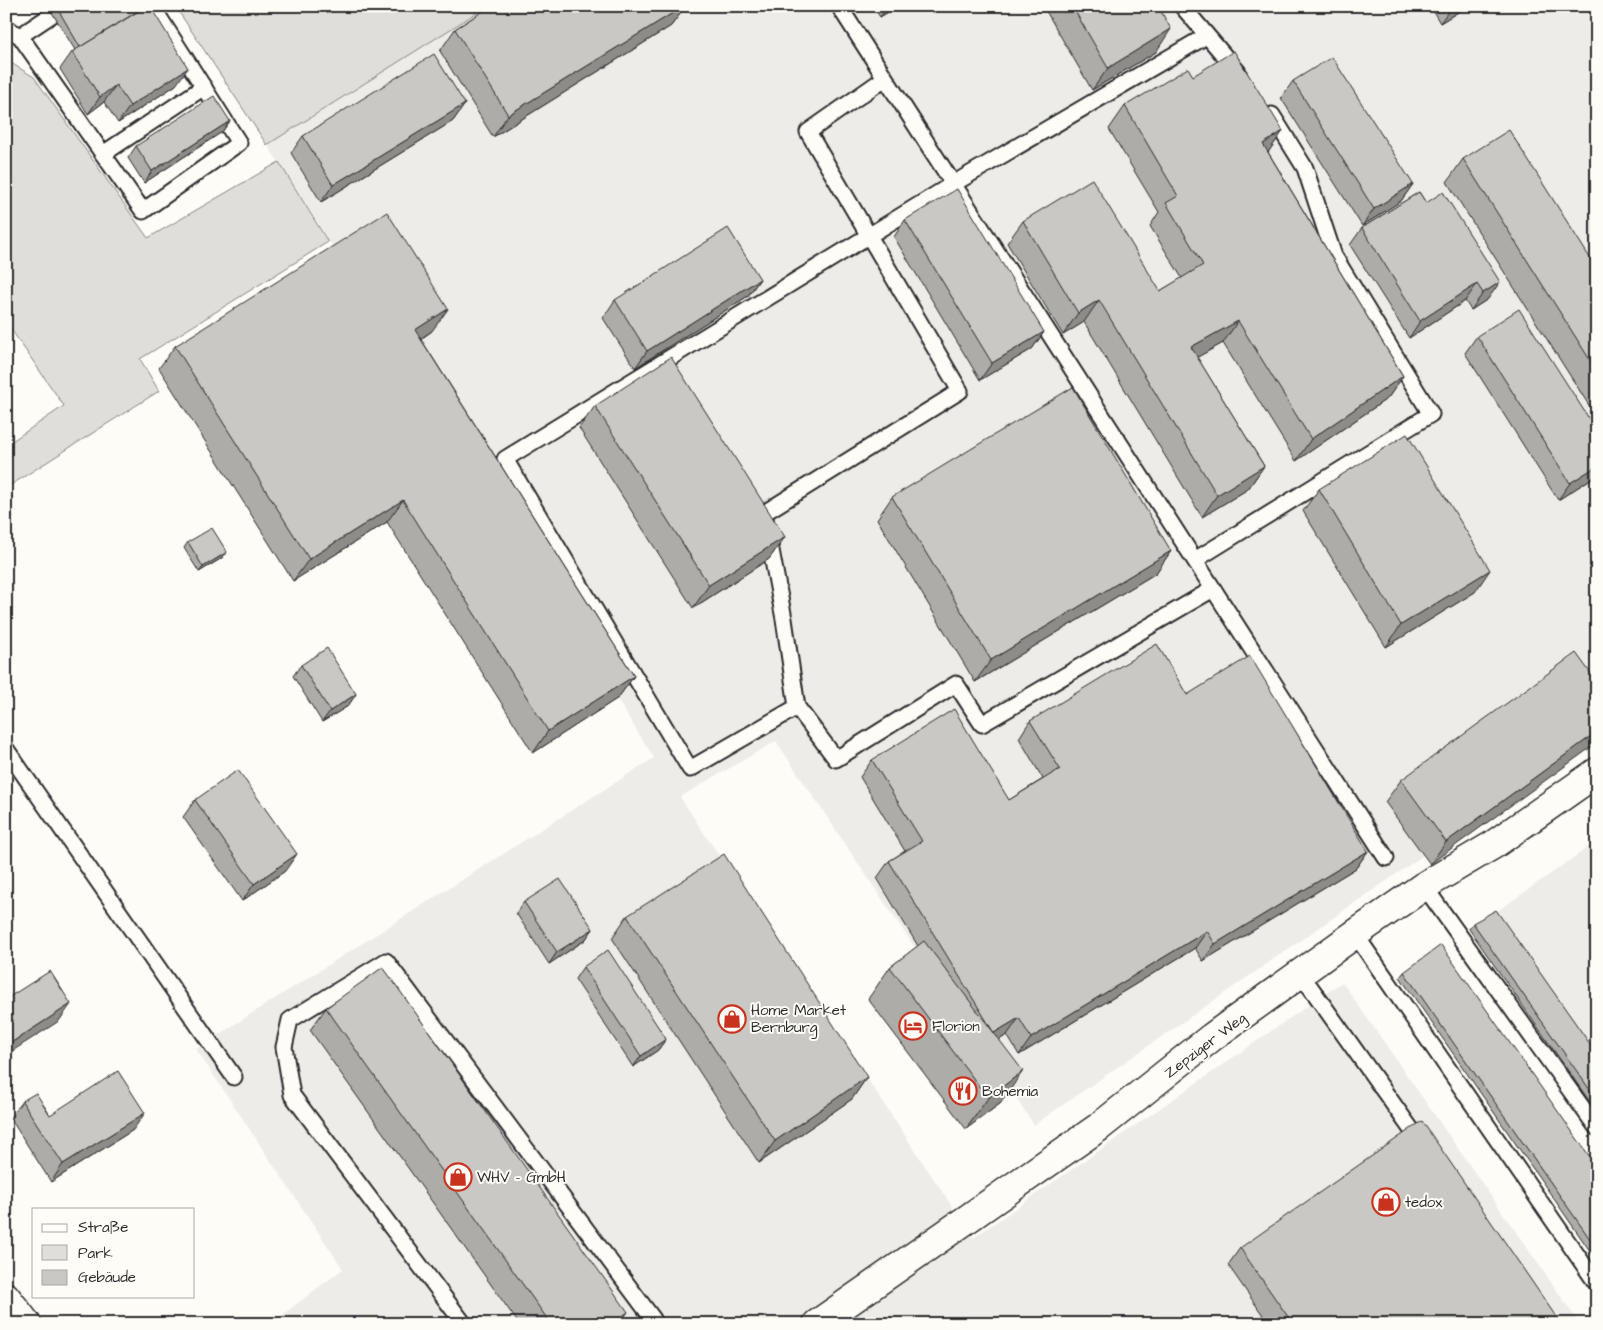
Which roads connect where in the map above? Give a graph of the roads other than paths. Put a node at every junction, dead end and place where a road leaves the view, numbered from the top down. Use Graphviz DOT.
graph roads {
  1 [pos="65,6"];
  2 [pos="152,6"];
  3 [pos="839,6"];
  4 [pos="1182,6"];
  5 [pos="6,28"];
  6 [pos="20,36"];
  7 [pos="1206,36"];
  8 [pos="885,78"];
  9 [pos="1250,85"];
  10 [pos="204,87"];
  11 [pos="1263,99"];
  12 [pos="103,154"];
  13 [pos="953,184"];
  14 [pos="869,235"];
  15 [pos="1195,560"];
  16 [pos="1213,589"];
  17 [pos="797,707"];
  18 [pos="6,749"];
  19 [pos="1597,772"];
  20 [pos="1386,858"];
  21 [pos="1424,886"];
  22 [pos="1355,934"];
  23 [pos="1301,974"];
  24 [pos="234,1076"];
  25 [pos="1597,1128"];
  26 [pos="1430,1156"];
  27 [pos="1597,1284"];
  28 [pos="6,1296"];
  29 [pos="27,1324"];
  30 [pos="464,1324"];
  31 [pos="654,1324"];
  32 [pos="817,1324"];
  1 -- 6 [label="lane"];
  2 -- 10 [label="lane"];
  3 -- 8 [label="lane"];
  4 -- 7 [label="lane"];
  5 -- 6 [label="lane"];
  6 -- 12 [label="lane"];
  7 -- 9 [label="lane"];
  7 -- 13 [label="lane"];
  8 -- 13 [label="lane"];
  8 -- 14 [label="lane"];
  10 -- 12 [label="lane"];
  10 -- 12 [label="lane"];
  11 -- 15 [label="lane"];
  13 -- 14 [label="lane"];
  13 -- 15 [label="lane"];
  14 -- 17 [label="lane"];
  14 -- 17 [label="lane"];
  15 -- 16 [label="lane"];
  16 -- 17 [label="lane"];
  16 -- 20 [label="lane"];
  18 -- 24 [label="lane"];
  19 -- 21 [label="street, Zepziger Weg"];
  21 -- 22 [label="street, Zepziger Weg"];
  21 -- 25 [label="lane"];
  22 -- 23 [label="street, Zepziger Weg"];
  22 -- 27 [label="lane"];
  23 -- 26 [label="lane"];
  23 -- 32 [label="street, Zepziger Weg"];
  28 -- 29 [label="street"];
  30 -- 31 [label="lane"];
}
